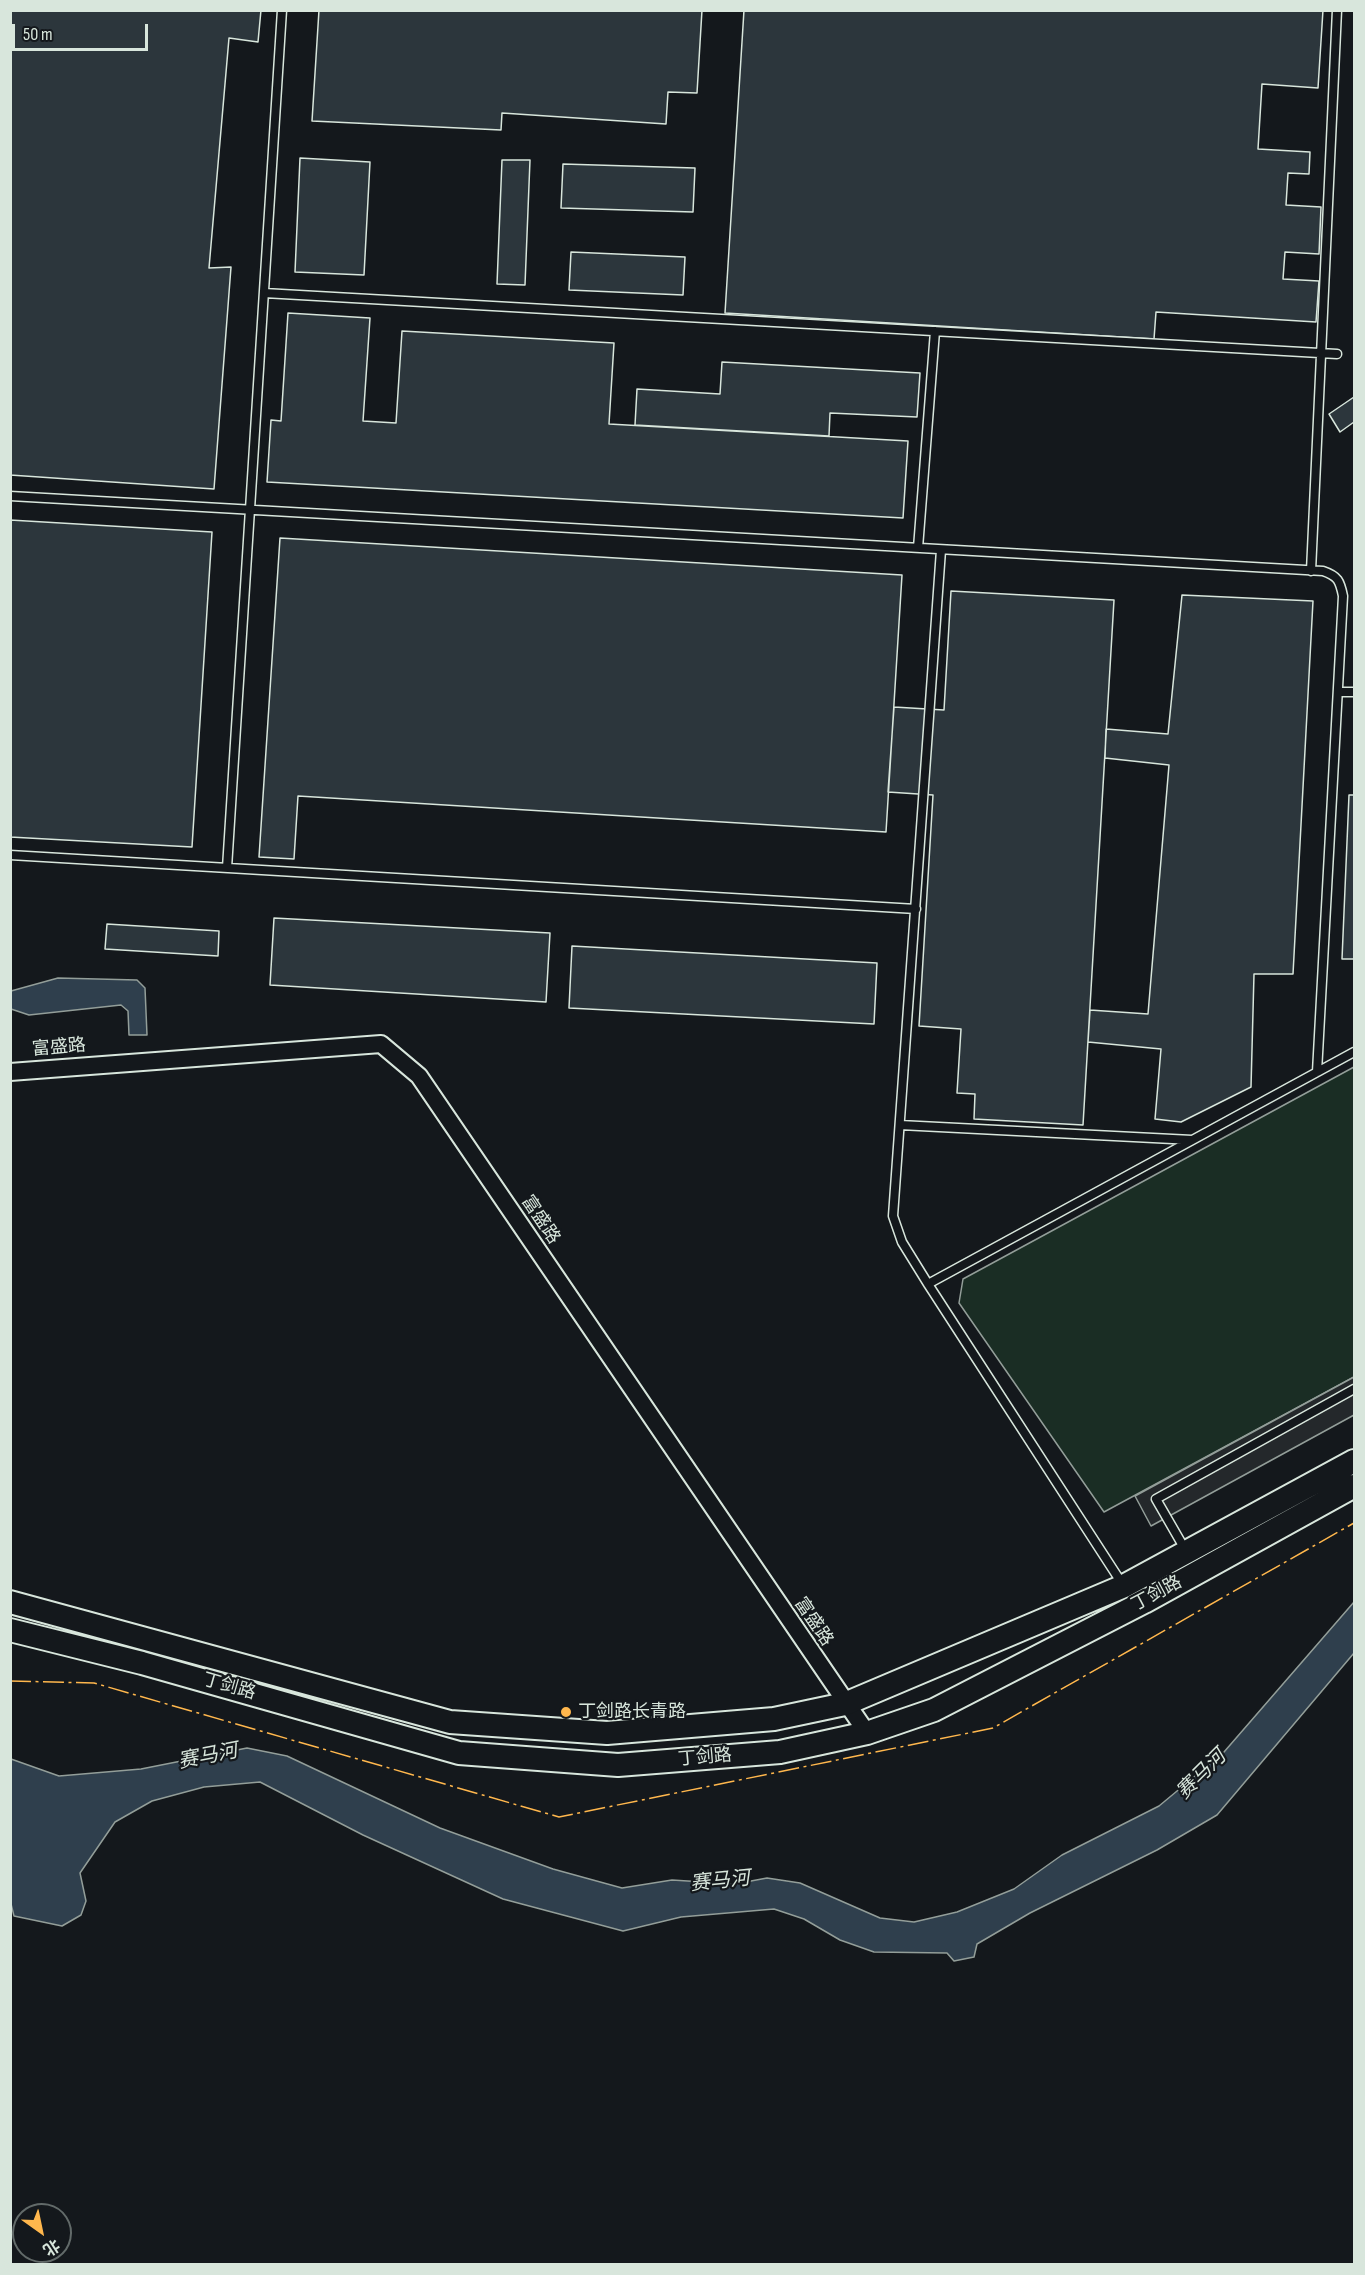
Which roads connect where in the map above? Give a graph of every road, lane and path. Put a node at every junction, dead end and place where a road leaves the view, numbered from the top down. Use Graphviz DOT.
graph roads {
  1 [pos="282,10"];
  2 [pos="1337,10"];
  3 [pos="264,293"];
  4 [pos="935,331"];
  5 [pos="1322,353"];
  6 [pos="1337,354"];
  7 [pos="10,496"];
  8 [pos="250,510"];
  9 [pos="918,548"];
  10 [pos="941,550"];
  11 [pos="1311,571"];
  12 [pos="1338,692"];
  13 [pos="1354,692"];
  14 [pos="10,855"];
  15 [pos="227,868"];
  16 [pos="916,909"];
  17 [pos="1354,1052"];
  18 [pos="10,1072"];
  19 [pos="1317,1072"];
  20 [pos="900,1125"];
  21 [pos="1193,1140"];
  22 [pos="928,1284"];
  23 [pos="1354,1389"];
  24 [pos="1354,1461"];
  25 [pos="1354,1486"];
  26 [pos="1186,1552"];
  27 [pos="1124,1586"];
  28 [pos="10,1602"];
  29 [pos="10,1630"];
  30 [pos="845,1704"];
  31 [pos="867,1733"];
  1 -- 3 [label="lane"];
  2 -- 5 [label="lane"];
  3 -- 4 [label="lane"];
  3 -- 8 [label="lane"];
  4 -- 5 [label="lane"];
  4 -- 9 [label="lane"];
  5 -- 6 [label="lane"];
  5 -- 11 [label="lane"];
  7 -- 8 [label="lane"];
  8 -- 9 [label="lane"];
  8 -- 15 [label="lane"];
  9 -- 10 [label="lane"];
  10 -- 11 [label="lane"];
  10 -- 16 [label="lane"];
  11 -- 12 [label="lane"];
  12 -- 13 [label="lane"];
  12 -- 19 [label="lane"];
  14 -- 15 [label="lane"];
  15 -- 16 [label="lane"];
  16 -- 20 [label="lane"];
  17 -- 19 [label="lane"];
  18 -- 30 [label="street, 富盛路"];
  19 -- 21 [label="lane"];
  20 -- 21 [label="lane"];
  20 -- 22 [label="lane"];
  21 -- 22 [label="lane"];
  22 -- 27 [label="lane"];
  23 -- 26 [label="lane"];
  24 -- 26 [label="main road, 丁剑路"];
  25 -- 31 [label="main road, 丁剑路"];
  26 -- 27 [label="main road, 丁剑路"];
  27 -- 30 [label="main road, 丁剑路"];
  28 -- 30 [label="main road, 丁剑路"];
  29 -- 31 [label="main road, 丁剑路"];
  30 -- 31 [label="street, 富盛路"];
}
